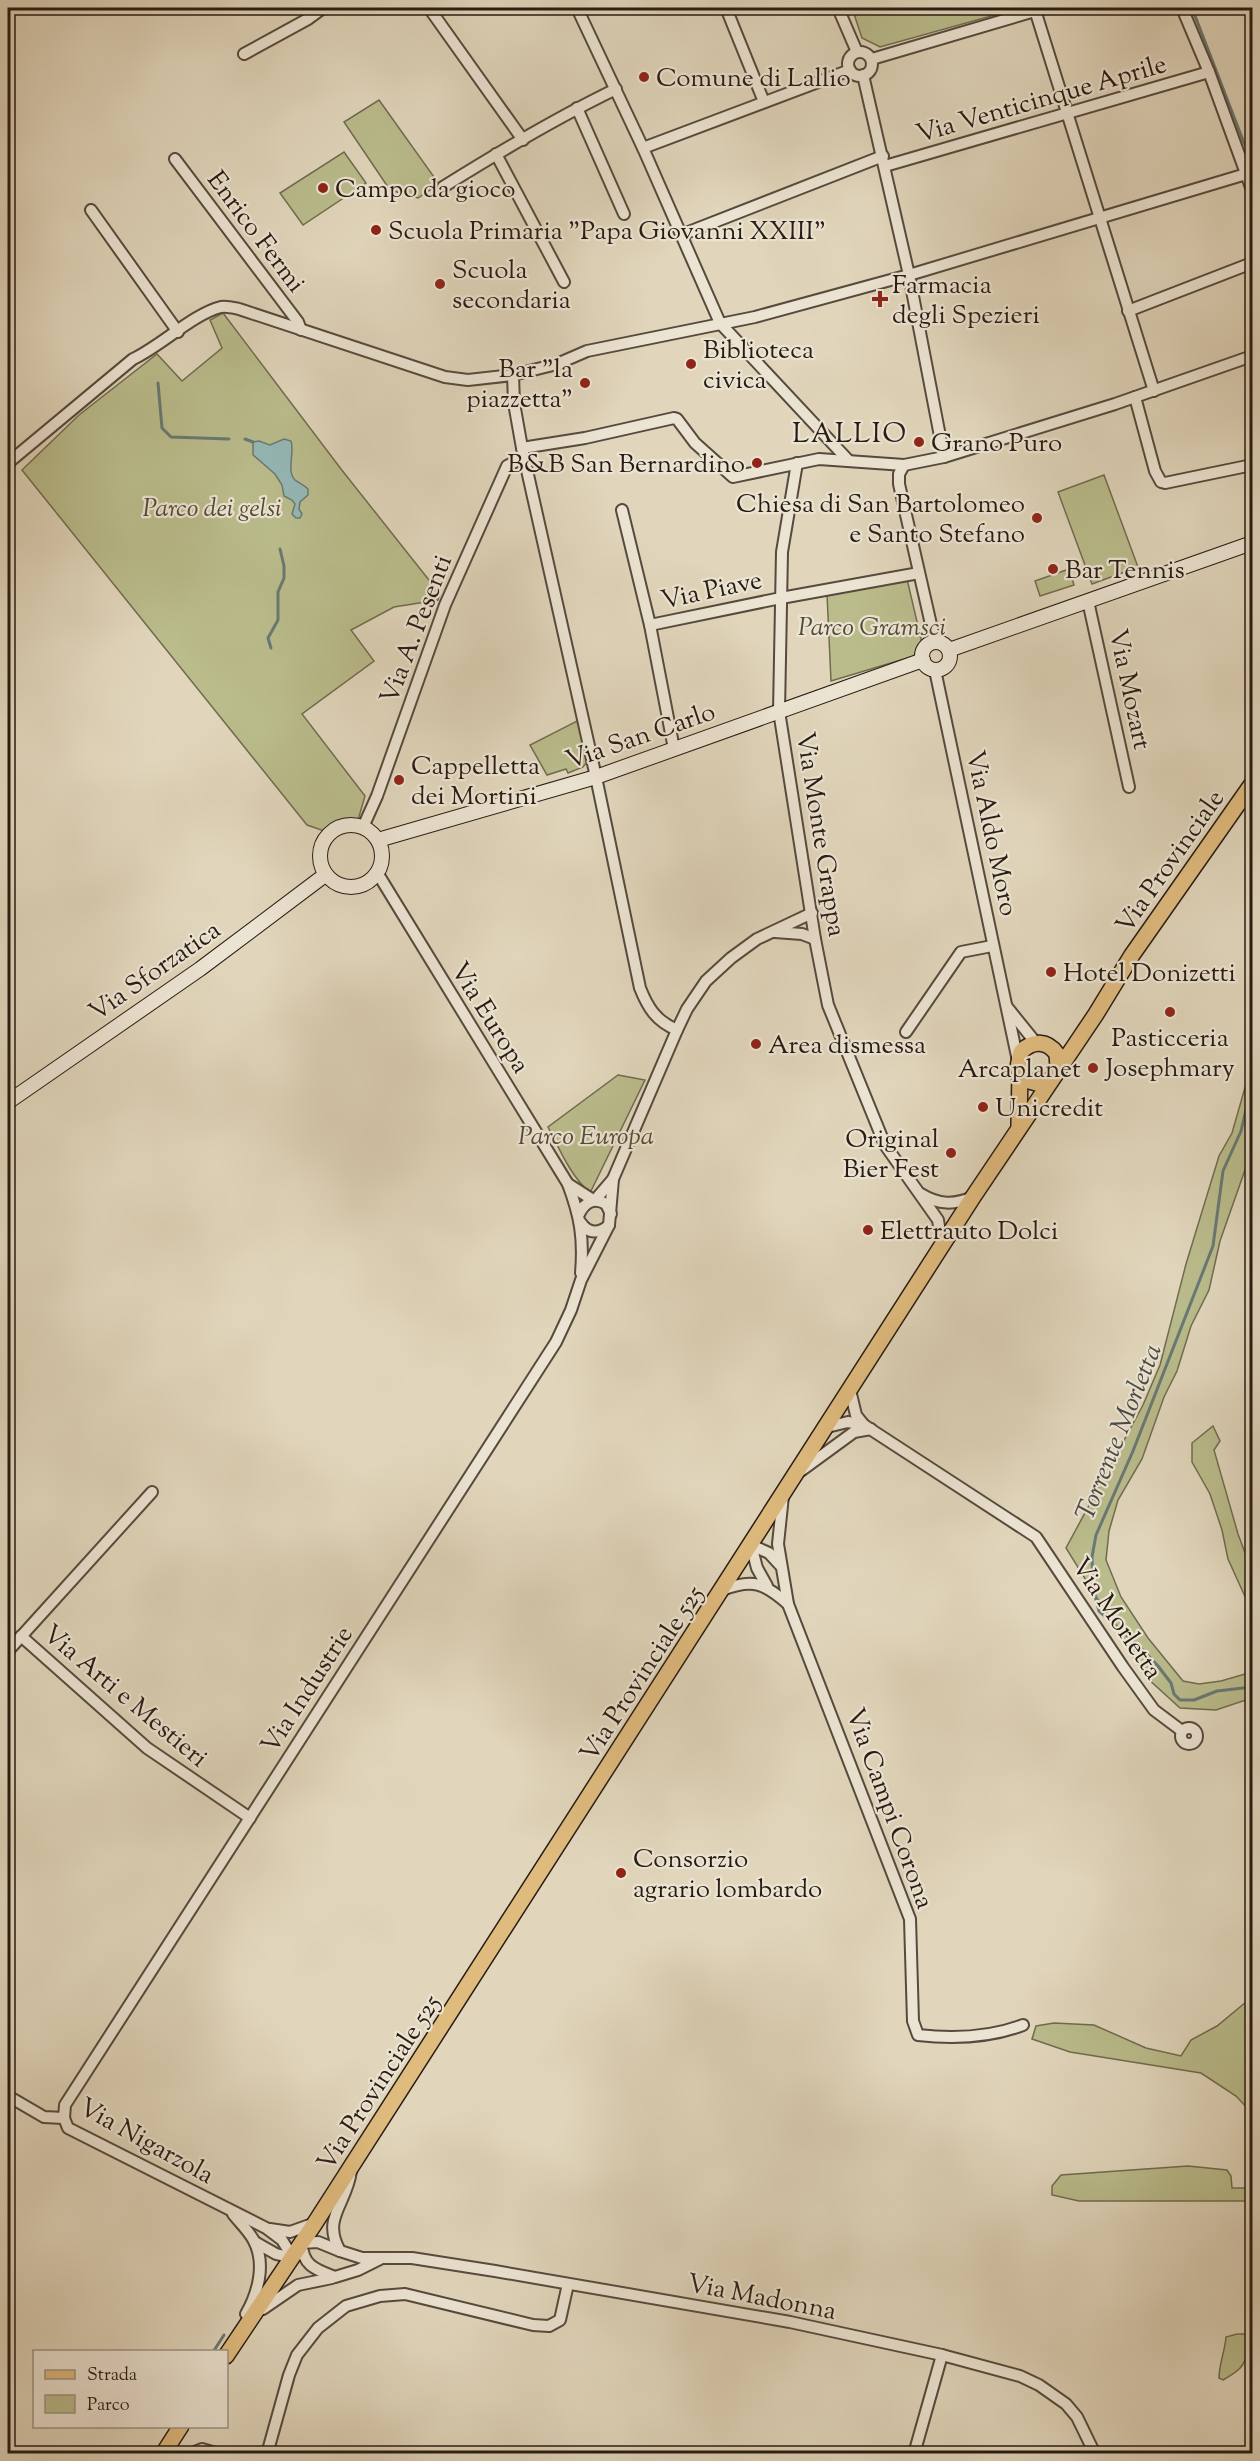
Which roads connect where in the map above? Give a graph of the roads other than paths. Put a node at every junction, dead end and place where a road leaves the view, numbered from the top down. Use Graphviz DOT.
graph roads {
  1 [pos="323,8"];
  2 [pos="429,8"];
  3 [pos="577,8"];
  4 [pos="726,8"];
  5 [pos="838,8"];
  6 [pos="1182,8"];
  7 [pos="1040,9"];
  8 [pos="856,52"];
  9 [pos="244,54"];
  10 [pos="872,59"];
  11 [pos="850,70"];
  12 [pos="1209,72"];
  13 [pos="864,75"];
  14 [pos="616,89"];
  15 [pos="764,102"];
  16 [pos="577,108"];
  17 [pos="1067,113"];
  18 [pos="523,140"];
  19 [pos="643,148"];
  20 [pos="496,154"];
  21 [pos="175,159"];
  22 [pos="884,161"];
  23 [pos="1246,174"];
  24 [pos="443,188"];
  25 [pos="1252,190"];
  26 [pos="91,210"];
  27 [pos="624,214"];
  28 [pos="1100,217"];
  29 [pos="681,235"];
  30 [pos="1252,263"];
  31 [pos="909,275"];
  32 [pos="564,282"];
  33 [pos="1128,311"];
  34 [pos="720,323"];
  35 [pos="301,330"];
  36 [pos="178,332"];
  37 [pos="1252,356"];
  38 [pos="513,375"];
  39 [pos="1154,391"];
  40 [pos="1135,397"];
  41 [pos="523,452"];
  42 [pos="944,457"];
  43 [pos="848,460"];
  44 [pos="8,463"];
  45 [pos="797,463"];
  46 [pos="904,465"];
  47 [pos="1252,465"];
  48 [pos="622,510"];
  49 [pos="1252,543"];
  50 [pos="918,573"];
  51 [pos="781,598"];
  52 [pos="1088,601"];
  53 [pos="650,625"];
  54 [pos="935,642"];
  55 [pos="949,650"];
  56 [pos="923,660"];
  57 [pos="935,670"];
  58 [pos="779,711"];
  59 [pos="674,749"];
  60 [pos="596,777"];
  61 [pos="1252,784"];
  62 [pos="1129,787"];
  63 [pos="363,827"];
  64 [pos="378,840"];
  65 [pos="378,873"];
  66 [pos="325,875"];
  67 [pos="812,913"];
  68 [pos="774,932"];
  69 [pos="815,939"];
  70 [pos="992,946"];
  71 [pos="1107,997"];
  72 [pos="1005,1005"];
  73 [pos="676,1030"];
  74 [pos="1086,1030"];
  75 [pos="906,1032"];
  76 [pos="1042,1044"];
  77 [pos="1019,1068"];
  78 [pos="1055,1074"];
  79 [pos="8,1102"];
  80 [pos="1018,1128"];
  81 [pos="613,1179"];
  82 [pos="568,1184"];
  83 [pos="918,1192"];
  84 [pos="973,1197"];
  85 [pos="594,1200"];
  86 [pos="580,1218"];
  87 [pos="610,1221"];
  88 [pos="942,1247"];
  89 [pos="581,1280"];
  90 [pos="850,1390"];
  91 [pos="827,1427"];
  92 [pos="868,1427"];
  93 [pos="797,1474"];
  94 [pos="152,1492"];
  95 [pos="783,1496"];
  96 [pos="751,1545"];
  97 [pos="782,1568"];
  98 [pos="767,1586"];
  99 [pos="722,1590"];
  100 [pos="788,1604"];
  101 [pos="21,1636"];
  102 [pos="8,1651"];
  103 [pos="1182,1731"];
  104 [pos="250,1818"];
  105 [pos="1023,2025"];
  106 [pos="8,2096"];
  107 [pos="64,2118"];
  108 [pos="351,2167"];
  109 [pos="231,2212"];
  110 [pos="315,2223"];
  111 [pos="266,2228"];
  112 [pos="255,2242"];
  113 [pos="302,2243"];
  114 [pos="340,2251"];
  115 [pos="292,2258"];
  116 [pos="383,2258"];
  117 [pos="335,2277"];
  118 [pos="568,2284"];
  119 [pos="251,2319"];
  120 [pos="236,2342"];
  121 [pos="228,2353"];
  122 [pos="942,2355"];
  123 [pos="180,2428"];
  124 [pos="163,2454"];
  125 [pos="190,2454"];
  126 [pos="219,2454"];
  127 [pos="267,2454"];
  128 [pos="914,2454"];
  129 [pos="1095,2454"];
  1 -- 9 [label="street"];
  2 -- 18 [label="street"];
  3 -- 14 [label="street"];
  4 -- 15 [label="street"];
  5 -- 8 [label="street"];
  6 -- 12 [label="street"];
  7 -- 10 [label="street"];
  7 -- 17 [label="street"];
  8 -- 10 [label="street"];
  8 -- 11 [label="street"];
  10 -- 13 [label="street"];
  11 -- 13 [label="street"];
  11 -- 15 [label="street"];
  12 -- 17 [label="street, Via Venticinque Aprile"];
  12 -- 23 [label="street"];
  13 -- 22 [label="street"];
  14 -- 16 [label="street"];
  14 -- 19 [label="street"];
  15 -- 19 [label="street"];
  16 -- 18 [label="street"];
  16 -- 27 [label="street"];
  17 -- 22 [label="street, Via Venticinque Aprile"];
  17 -- 28 [label="street"];
  18 -- 20 [label="street"];
  19 -- 29 [label="street"];
  20 -- 24 [label="street"];
  20 -- 32 [label="street"];
  21 -- 35 [label="street, Enrico Fermi"];
  22 -- 29 [label="street, Via Venticinque Aprile"];
  22 -- 31 [label="street"];
  23 -- 25 [label="street"];
  23 -- 28 [label="street"];
  26 -- 36 [label="street"];
  28 -- 31 [label="street"];
  28 -- 33 [label="street"];
  29 -- 34 [label="street"];
  30 -- 33 [label="street"];
  31 -- 34 [label="street"];
  31 -- 42 [label="street"];
  33 -- 39 [label="street"];
  34 -- 38 [label="street"];
  34 -- 43 [label="street"];
  35 -- 36 [label="street"];
  35 -- 38 [label="street"];
  36 -- 44 [label="street"];
  37 -- 39 [label="street"];
  38 -- 41 [label="street"];
  39 -- 40 [label="street"];
  40 -- 42 [label="street"];
  40 -- 47 [label="street"];
  41 -- 45 [label="street"];
  41 -- 60 [label="street"];
  41 -- 63 [label="street, Via A. Pesenti"];
  42 -- 46 [label="street"];
  43 -- 45 [label="street"];
  43 -- 46 [label="street"];
  45 -- 51 [label="street, Via Monte Grappa"];
  46 -- 50 [label="street"];
  48 -- 53 [label="street, Via Piave"];
  49 -- 52 [label="street"];
  50 -- 51 [label="street, Via Piave"];
  50 -- 54 [label="street"];
  51 -- 53 [label="street, Via Piave"];
  51 -- 58 [label="street, Via Monte Grappa"];
  52 -- 55 [label="street"];
  52 -- 62 [label="street, Via Mozart"];
  53 -- 59 [label="street, Via Piave"];
  54 -- 55 [label="street"];
  54 -- 56 [label="street"];
  55 -- 57 [label="street"];
  56 -- 57 [label="street"];
  56 -- 58 [label="street, Via San Carlo"];
  57 -- 70 [label="street, Via Aldo Moro"];
  58 -- 59 [label="street, Via San Carlo"];
  58 -- 67 [label="street, Via Monte Grappa"];
  59 -- 60 [label="street, Via San Carlo"];
  60 -- 64 [label="street, Via San Carlo"];
  60 -- 73 [label="street"];
  61 -- 71 [label="main road, Via Provinciale"];
  63 -- 64 [label="street"];
  63 -- 66 [label="street"];
  64 -- 65 [label="street"];
  65 -- 66 [label="street"];
  65 -- 82 [label="street, Via Europa"];
  66 -- 79 [label="street, Via Sforzatica"];
  67 -- 68 [label="street, Via Industrie"];
  67 -- 69 [label="street, Via Monte Grappa"];
  68 -- 69 [label="street"];
  68 -- 73 [label="street, Via Industrie"];
  69 -- 83 [label="street, Via Monte Grappa"];
  70 -- 72 [label="street, Via Aldo Moro"];
  70 -- 75 [label="street"];
  71 -- 74 [label="main road, Via Provinciale 525"];
  72 -- 76 [label="street, Via Aldo Moro"];
  72 -- 77 [label="street, Via Aldo Moro"];
  73 -- 81 [label="street, Via Industrie"];
  74 -- 76 [label="main road"];
  74 -- 78 [label="main road, Via Provinciale 525"];
  76 -- 77 [label="main road"];
  76 -- 78 [label="main road"];
  77 -- 78 [label="main road"];
  77 -- 80 [label="main road"];
  78 -- 80 [label="main road, Via Provinciale 525"];
  80 -- 84 [label="main road, Via Provinciale 525"];
  81 -- 85 [label="street, Via Industrie"];
  81 -- 87 [label="street, Via Industrie"];
  82 -- 85 [label="street, Via Europa"];
  82 -- 86 [label="street, Via Europa"];
  83 -- 84 [label="street"];
  83 -- 88 [label="street"];
  84 -- 88 [label="main road, Via Provinciale 525"];
  85 -- 86 [label="street, Via Industrie"];
  85 -- 87 [label="street"];
  86 -- 87 [label="street"];
  86 -- 89 [label="street, Via Industrie"];
  87 -- 89 [label="street, Via Industrie"];
  88 -- 90 [label="main road, Via Provinciale 525"];
  89 -- 104 [label="street, Via Industrie"];
  90 -- 91 [label="main road, Via Provinciale 525"];
  90 -- 92 [label="street"];
  91 -- 92 [label="street"];
  91 -- 93 [label="main road, Via Provinciale 525"];
  92 -- 93 [label="street"];
  92 -- 103 [label="street, Via Morletta"];
  93 -- 95 [label="main road, Via Provinciale 525"];
  94 -- 101 [label="street"];
  95 -- 96 [label="main road, Via Provinciale 525"];
  95 -- 97 [label="street, Via Campi Corona"];
  96 -- 97 [label="street"];
  96 -- 98 [label="street, Via Campi Corona"];
  96 -- 99 [label="main road, Via Provinciale 525"];
  97 -- 100 [label="street, Via Campi Corona"];
  98 -- 99 [label="street"];
  98 -- 100 [label="street, Via Campi Corona"];
  99 -- 108 [label="main road, Via Provinciale 525"];
  100 -- 105 [label="street, Via Campi Corona"];
  101 -- 102 [label="street, Via Arti e Mestieri"];
  101 -- 104 [label="street, Via Arti e Mestieri"];
  104 -- 107 [label="street, Via Industrie"];
  106 -- 107 [label="street, Via Nigarzola"];
  107 -- 109 [label="street, Via Nigarzola"];
  108 -- 110 [label="main road, Via Provinciale 525"];
  108 -- 114 [label="street"];
  109 -- 111 [label="street, Via Nigarzola"];
  109 -- 112 [label="street, Via Nigarzola"];
  110 -- 111 [label="street, Via Nigarzola"];
  110 -- 113 [label="main road, Via Provinciale 525"];
  111 -- 115 [label="street, Via Nigarzola"];
  112 -- 115 [label="street, Via Nigarzola"];
  112 -- 120 [label="street, Via Nigarzola"];
  113 -- 114 [label="street, Via Madonna"];
  113 -- 115 [label="main road, Via Provinciale 525"];
  113 -- 117 [label="street"];
  114 -- 116 [label="street, Via Madonna"];
  115 -- 119 [label="main road, Via Provinciale 525"];
  116 -- 117 [label="street, Via Madonna"];
  116 -- 118 [label="street, Via Madonna"];
  117 -- 119 [label="street, Via Madonna"];
  118 -- 122 [label="street, Via Madonna"];
  118 -- 127 [label="street"];
  119 -- 120 [label="main road, Via Provinciale 525"];
  120 -- 121 [label="main road, Via Provinciale 525"];
  122 -- 128 [label="street"];
  122 -- 129 [label="street, Via Madonna"];
  123 -- 124 [label="main road"];
  125 -- 126 [label="street"];
}
